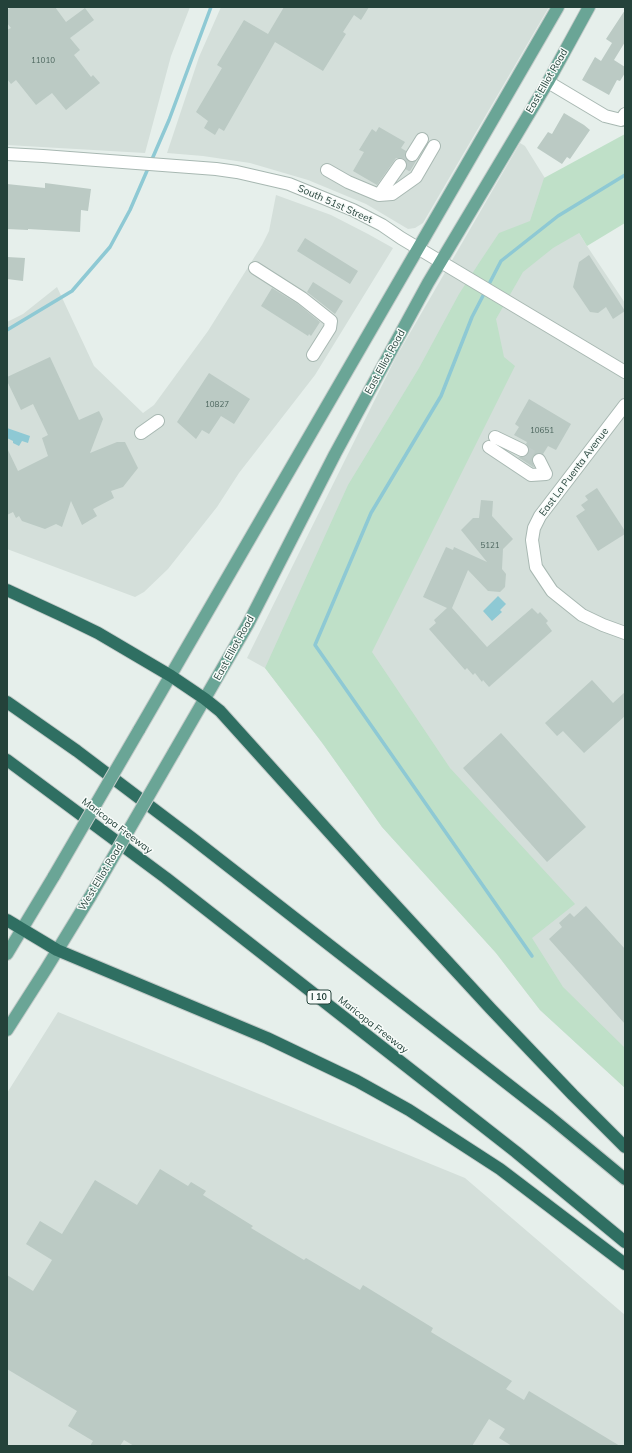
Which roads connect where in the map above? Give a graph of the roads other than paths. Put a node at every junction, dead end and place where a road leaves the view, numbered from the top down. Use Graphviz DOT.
graph roads {
  1 [pos="558,7"];
  2 [pos="589,7"];
  3 [pos="548,82"];
  4 [pos="623,117"];
  5 [pos="7,154"];
  6 [pos="410,154"];
  7 [pos="402,167"];
  8 [pos="326,170"];
  9 [pos="383,191"];
  10 [pos="418,248"];
  11 [pos="441,262"];
  12 [pos="254,268"];
  13 [pos="313,355"];
  14 [pos="625,372"];
  15 [pos="625,405"];
  16 [pos="158,421"];
  17 [pos="141,433"];
  18 [pos="522,450"];
  19 [pos="540,460"];
  20 [pos="7,590"];
  21 [pos="625,633"];
  22 [pos="171,676"];
  23 [pos="205,699"];
  24 [pos="7,702"];
  25 [pos="192,722"];
  26 [pos="7,760"];
  27 [pos="7,920"];
  28 [pos="21,930"];
  29 [pos="57,950"];
  30 [pos="7,954"];
  31 [pos="7,1030"];
  32 [pos="625,1147"];
  33 [pos="625,1179"];
  34 [pos="625,1242"];
  35 [pos="625,1264"];
  1 -- 10 [label="main road"];
  2 -- 3 [label="main road, East Elliot Road"];
  3 -- 4 [label="street"];
  3 -- 11 [label="main road, East Elliot Road"];
  5 -- 10 [label="street, South 51st Street"];
  6 -- 9 [label="street"];
  7 -- 9 [label="street"];
  8 -- 9 [label="street"];
  10 -- 11 [label="street, South 51st Street"];
  10 -- 22 [label="main road"];
  11 -- 14 [label="street, South 51st Street"];
  11 -- 23 [label="main road, East Elliot Road"];
  12 -- 13 [label="street"];
  15 -- 21 [label="street, East La Puenta Avenue"];
  16 -- 17 [label="street"];
  18 -- 19 [label="street"];
  20 -- 22 [label="highway"];
  22 -- 23 [label="highway"];
  22 -- 28 [label="main road, bridge"];
  23 -- 25 [label="main road, East Elliot Road"];
  23 -- 32 [label="highway"];
  24 -- 33 [label="highway"];
  25 -- 29 [label="main road, West Elliot Road, bridge"];
  26 -- 34 [label="highway, Maricopa Freeway / I 10"];
  27 -- 28 [label="highway"];
  28 -- 29 [label="highway"];
  28 -- 30 [label="main road"];
  29 -- 31 [label="main road, West Elliot Road"];
  29 -- 35 [label="highway"];
}
